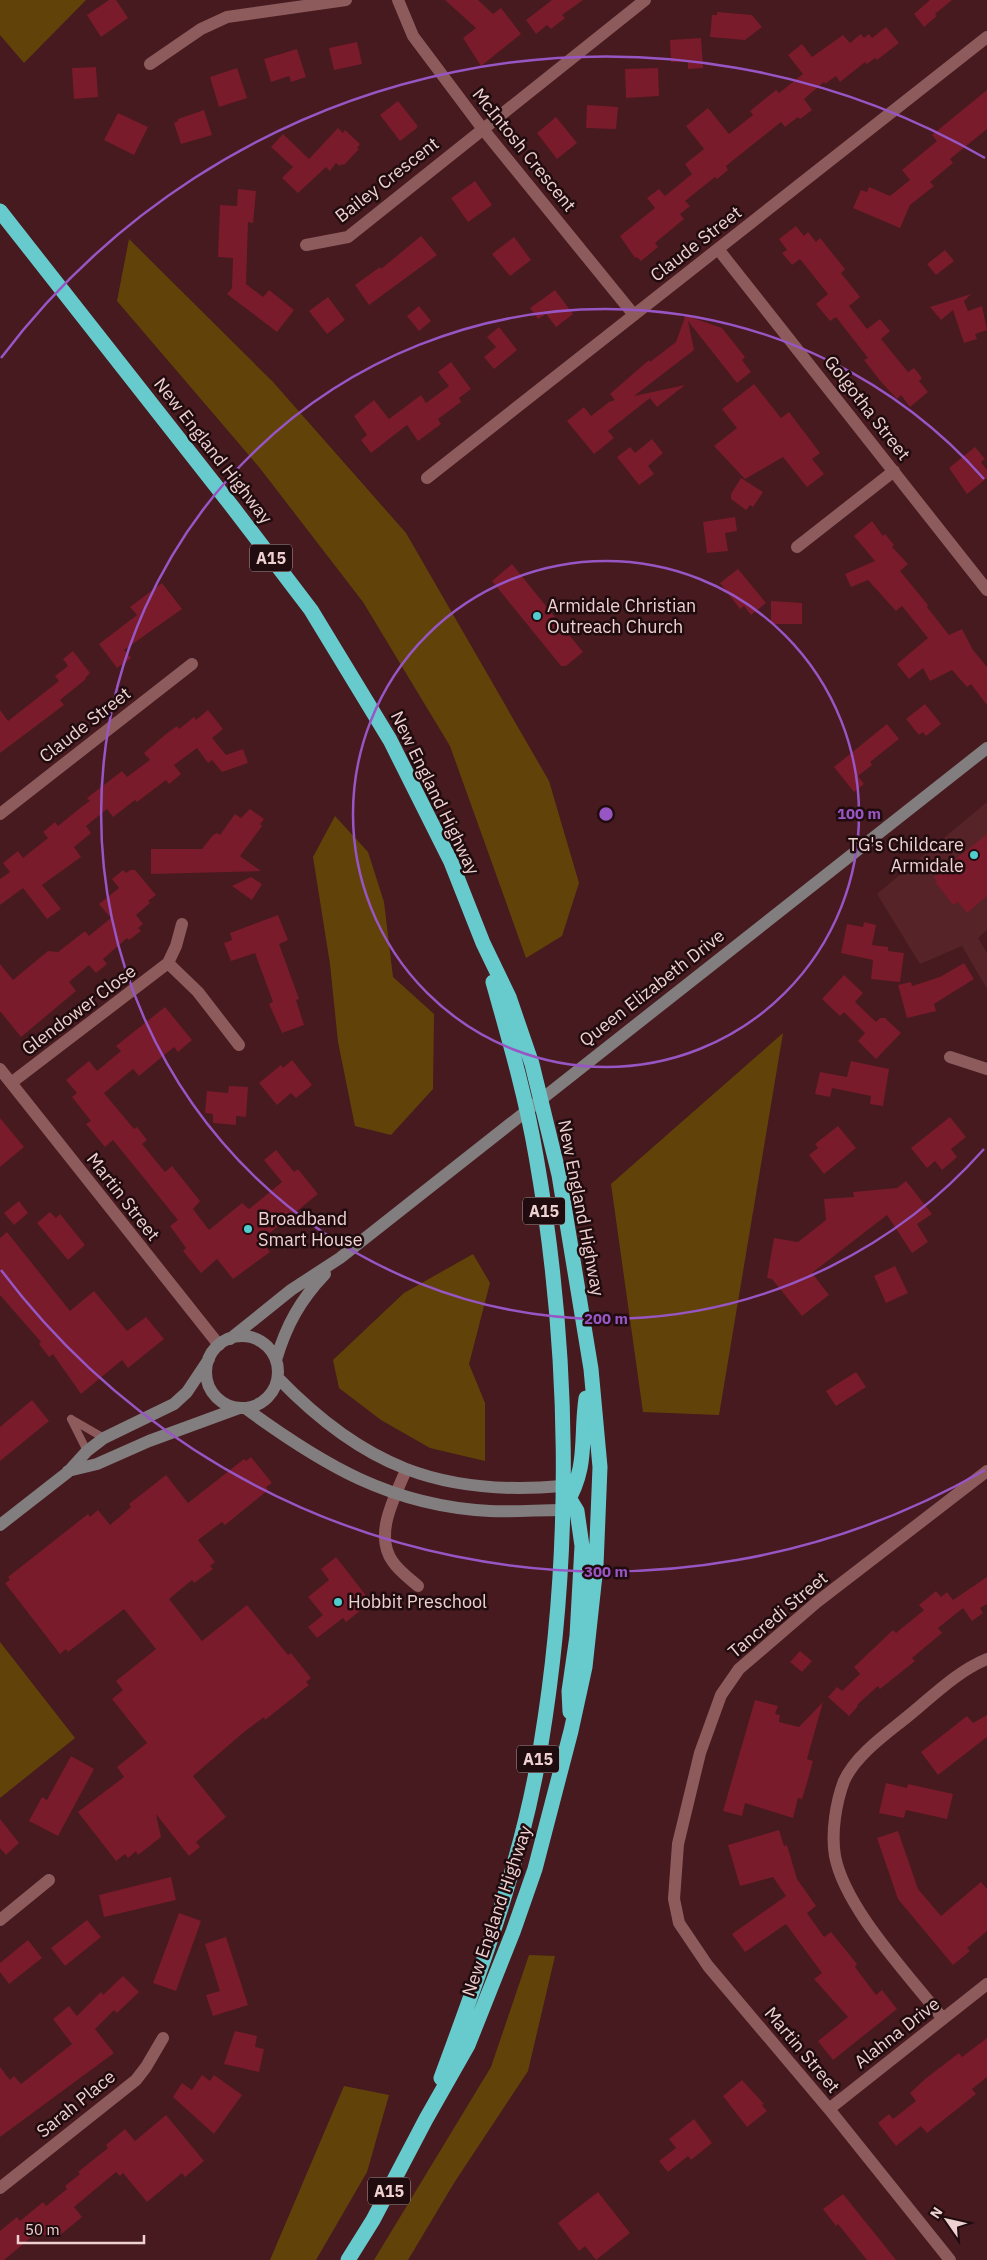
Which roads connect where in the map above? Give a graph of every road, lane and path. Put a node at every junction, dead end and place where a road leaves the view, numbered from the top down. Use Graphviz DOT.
graph roads {
  1 [pos="346,0"];
  2 [pos="398,0"];
  3 [pos="645,0"];
  4 [pos="987,37"];
  5 [pos="150,64"];
  6 [pos="482,128"];
  7 [pos="0,211"];
  8 [pos="306,245"];
  9 [pos="718,249"];
  10 [pos="634,315"];
  11 [pos="894,471"];
  12 [pos="427,478"];
  13 [pos="797,547"];
  14 [pos="987,590"];
  15 [pos="192,664"];
  16 [pos="987,748"];
  17 [pos="0,814"];
  18 [pos="182,924"];
  19 [pos="483,943"];
  20 [pos="168,963"];
  21 [pos="239,1045"];
  22 [pos="950,1057"];
  23 [pos="0,1069"];
  24 [pos="987,1069"];
  25 [pos="11,1083"];
  26 [pos="340,1258"];
  27 [pos="224,1342"];
  28 [pos="209,1359"];
  29 [pos="276,1360"];
  30 [pos="591,1369"];
  31 [pos="278,1378"];
  32 [pos="242,1408"];
  33 [pos="104,1438"];
  34 [pos="86,1451"];
  35 [pos="406,1470"];
  36 [pos="987,1471"];
  37 [pos="68,1472"];
  38 [pos="396,1495"];
  39 [pos="565,1498"];
  40 [pos="0,1525"];
  41 [pos="418,1586"];
  42 [pos="987,1658"];
  43 [pos="571,1731"];
  44 [pos="678,1844"];
  45 [pos="49,1880"];
  46 [pos="0,1920"];
  47 [pos="987,1984"];
  48 [pos="943,2019"];
  49 [pos="163,2038"];
  50 [pos="829,2109"];
  51 [pos="426,2119"];
  52 [pos="0,2188"];
  53 [pos="348,2260"];
  54 [pos="950,2260"];
  1 -- 5 [label="street"];
  2 -- 6 [label="street, McIntosh Crescent"];
  3 -- 6 [label="street, Bailey Crescent"];
  4 -- 9 [label="street, Claude Street"];
  6 -- 8 [label="street, Bailey Crescent"];
  6 -- 10 [label="street, McIntosh Crescent"];
  7 -- 19 [label="highway, New England Highway / A15"];
  9 -- 10 [label="street, Claude Street"];
  9 -- 11 [label="street, Golgotha Street"];
  10 -- 12 [label="street, Claude Street"];
  11 -- 13 [label="street"];
  11 -- 14 [label="street, Golgotha Street"];
  15 -- 17 [label="street, Claude Street"];
  16 -- 26 [label="main road, Queen Elizabeth Drive"];
  18 -- 20 [label="street, Glendower Close"];
  19 -- 30 [label="highway, New England Highway / A15"];
  19 -- 39 [label="highway, New England Highway / A15"];
  20 -- 21 [label="street"];
  20 -- 25 [label="street, Glendower Close"];
  22 -- 24 [label="street"];
  23 -- 25 [label="street, Martin Street"];
  25 -- 27 [label="street, Martin Street"];
  26 -- 27 [label="main road, Queen Elizabeth Drive"];
  26 -- 29 [label="main road, Queen Elizabeth Drive"];
  27 -- 28 [label="main road"];
  27 -- 29 [label="main road"];
  28 -- 32 [label="main road"];
  28 -- 33 [label="main road"];
  29 -- 31 [label="main road"];
  30 -- 39 [label="highway"];
  30 -- 43 [label="highway, New England Highway / A15"];
  31 -- 32 [label="main road"];
  31 -- 35 [label="main road"];
  32 -- 37 [label="main road"];
  32 -- 38 [label="main road"];
  33 -- 34 [label="main road"];
  33 -- 34 [label="lane"];
  34 -- 37 [label="main road"];
  35 -- 38 [label="street"];
  35 -- 39 [label="main road"];
  36 -- 44 [label="street, Tancredi Street"];
  37 -- 40 [label="main road"];
  38 -- 39 [label="main road"];
  38 -- 41 [label="street"];
  39 -- 43 [label="highway"];
  39 -- 51 [label="highway, New England Highway / A15"];
  42 -- 48 [label="street"];
  43 -- 51 [label="highway, New England Highway / A15"];
  44 -- 50 [label="street, Martin Street"];
  45 -- 46 [label="street"];
  47 -- 48 [label="street, Alahna Drive"];
  48 -- 50 [label="street, Alahna Drive"];
  49 -- 52 [label="street, Sarah Place"];
  50 -- 54 [label="street, Martin Street"];
  51 -- 53 [label="highway, New England Highway / A15"];
}
